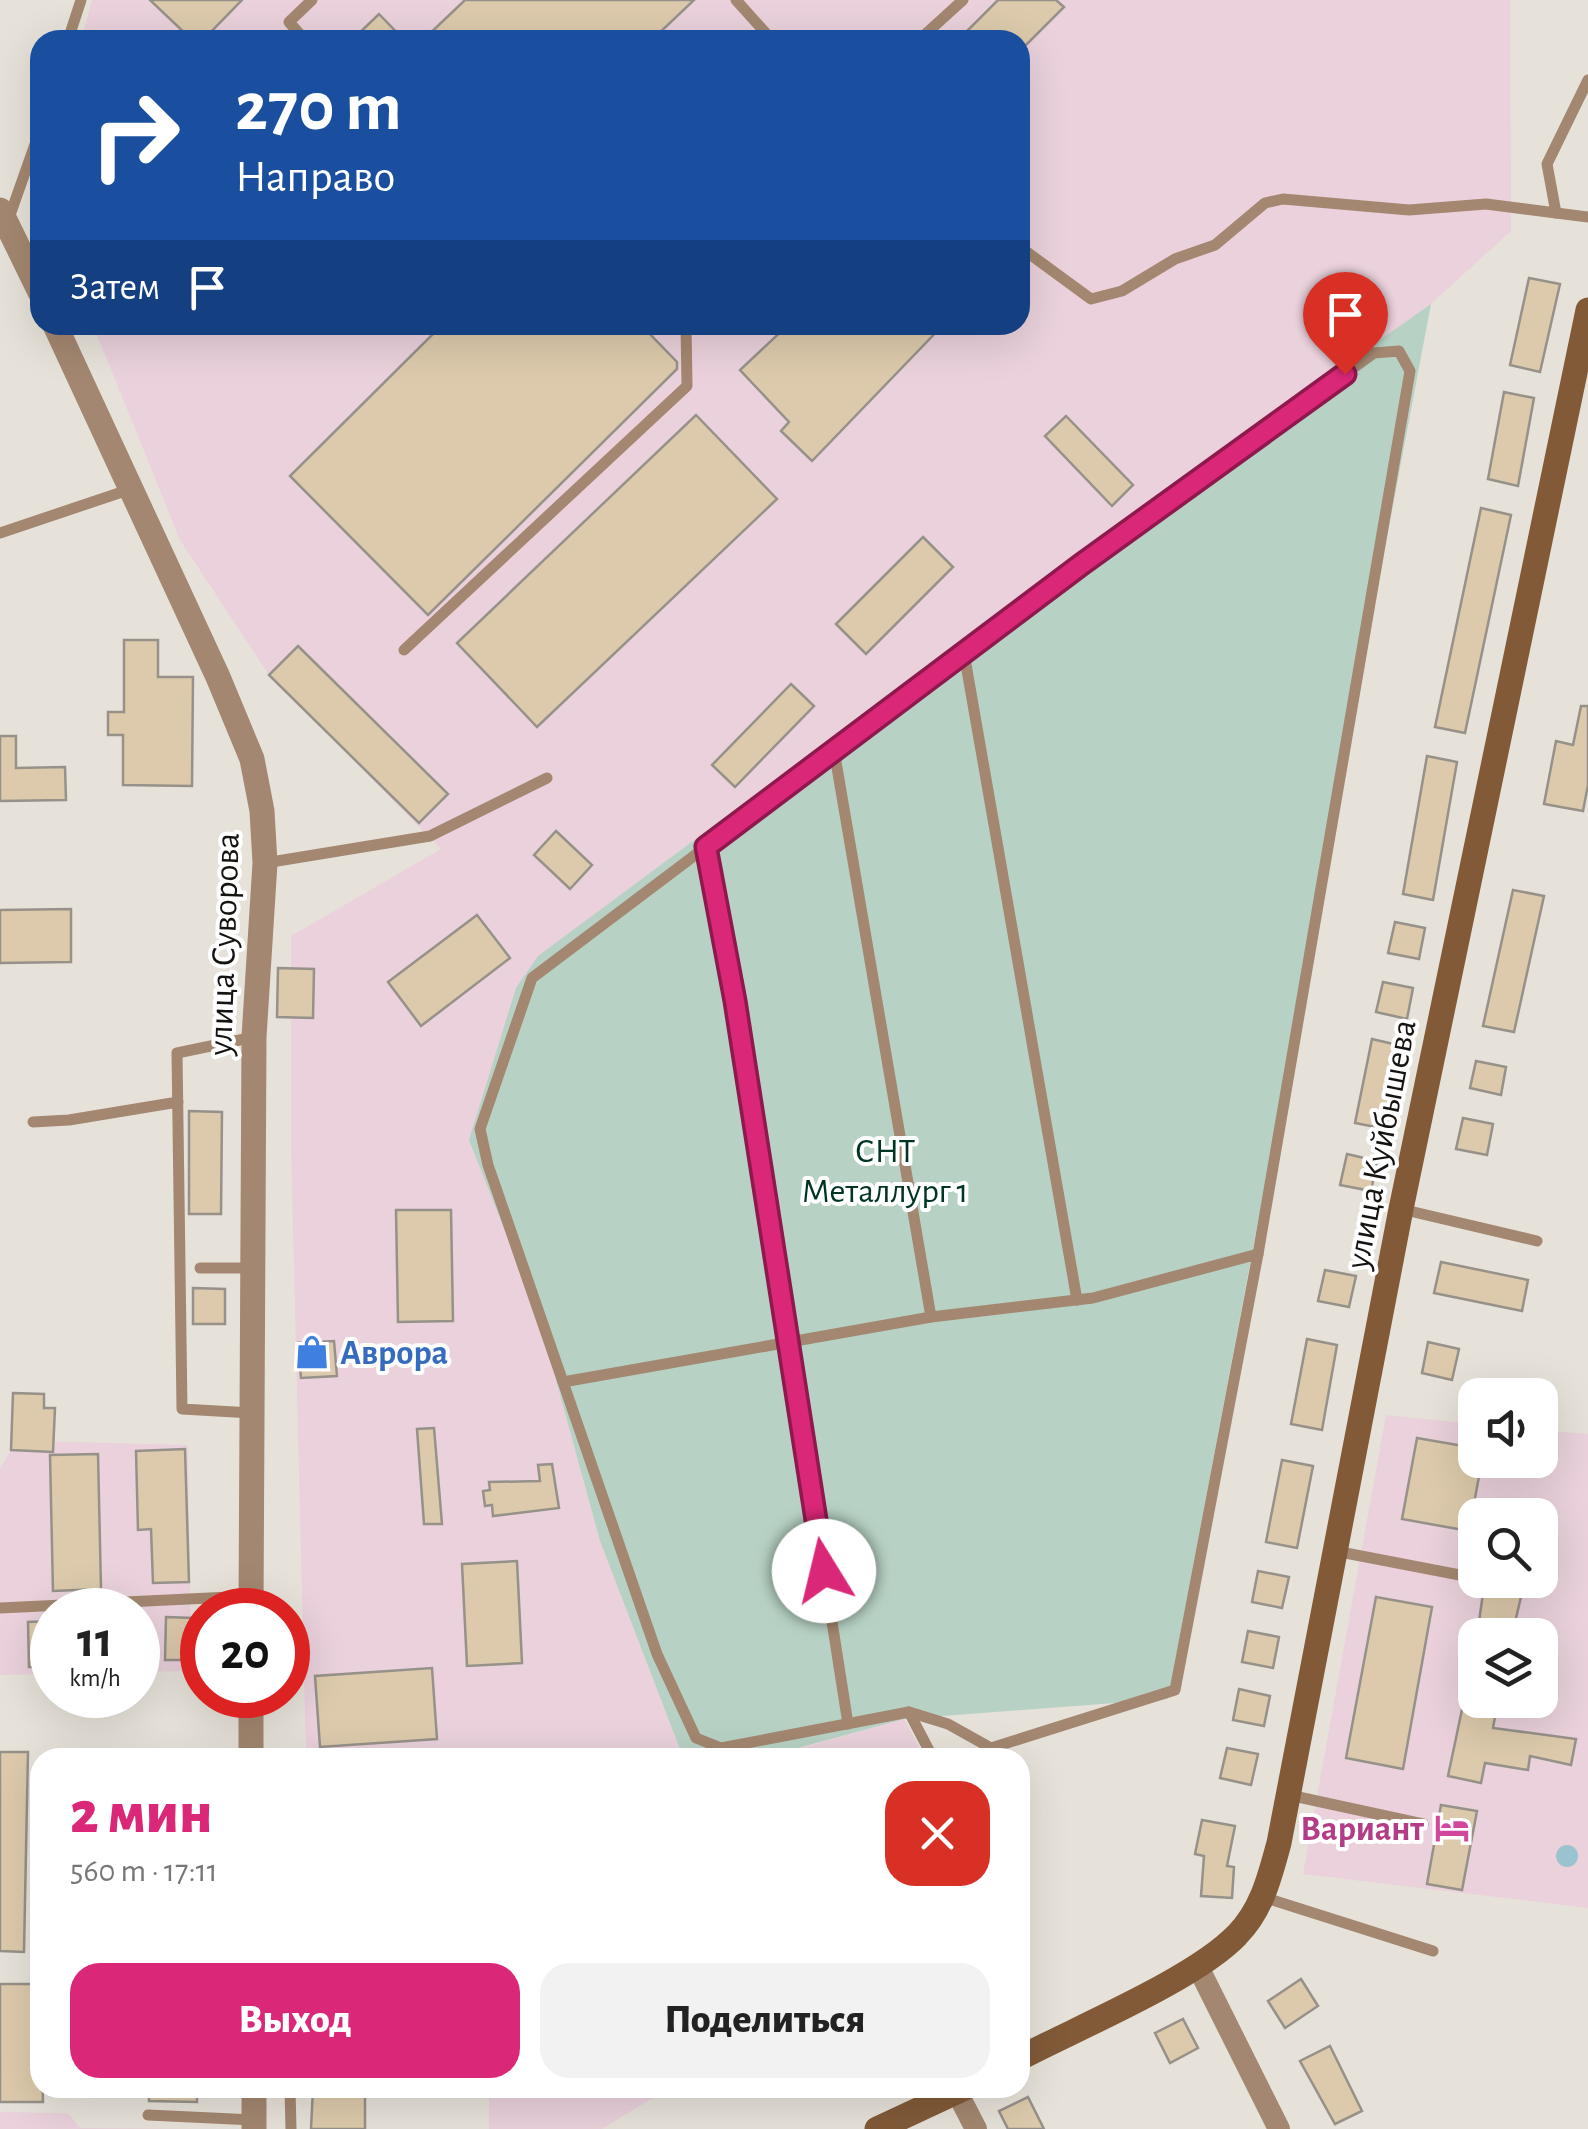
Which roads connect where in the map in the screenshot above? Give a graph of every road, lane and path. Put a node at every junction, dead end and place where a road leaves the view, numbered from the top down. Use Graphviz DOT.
graph roads {
  1 [pos="80,0"];
  2 [pos="312,0"];
  3 [pos="736,0"];
  4 [pos="963,0"];
  5 [pos="71,30"];
  6 [pos="296,30"];
  7 [pos="763,30"];
  8 [pos="930,30"];
  9 [pos="1588,80"];
  10 [pos="30,154"];
  11 [pos="1556,213"];
  12 [pos="4,216"];
  13 [pos="1588,217"];
  14 [pos="1030,254"];
  15 [pos="30,271"];
  16 [pos="1588,310"];
  17 [pos="60,335"];
  18 [pos="686,335"];
  19 [pos="131,489"];
  20 [pos="0,533"];
  21 [pos="404,650"];
  22 [pos="964,653"];
  23 [pos="834,750"];
  24 [pos="547,778"];
  25 [pos="706,847"];
  26 [pos="265,863"];
  27 [pos="254,1037"];
  28 [pos="178,1102"];
  29 [pos="33,1122"];
  30 [pos="1401,1210"];
  31 [pos="1538,1241"];
  32 [pos="1258,1254"];
  33 [pos="200,1268"];
  34 [pos="253,1268"];
  35 [pos="1078,1300"];
  36 [pos="932,1317"];
  37 [pos="788,1342"];
  38 [pos="563,1382"];
  39 [pos="253,1413"];
  40 [pos="1336,1551"];
  41 [pos="1458,1575"];
  42 [pos="251,1588"];
  43 [pos="180,1604"];
  44 [pos="0,1608"];
  45 [pos="909,1712"];
  46 [pos="251,1718"];
  47 [pos="848,1724"];
  48 [pos="251,1748"];
  49 [pos="928,1748"];
  50 [pos="1289,1794"];
  51 [pos="1423,1824"];
  52 [pos="1263,1897"];
  53 [pos="1434,1951"];
  54 [pos="1197,1965"];
  55 [pos="1030,2053"];
  56 [pos="254,2098"];
  57 [pos="290,2098"];
  58 [pos="941,2098"];
  59 [pos="963,2098"];
  60 [pos="148,2115"];
  61 [pos="254,2124"];
  62 [pos="291,2129"];
  63 [pos="877,2129"];
  64 [pos="976,2129"];
  65 [pos="1280,2129"];
  1 -- 5 [label="lane"];
  2 -- 6 [label="lane"];
  3 -- 7 [label="lane"];
  4 -- 8 [label="lane"];
  9 -- 11 [label="lane"];
  10 -- 12 [label="lane"];
  11 -- 13 [label="lane"];
  11 -- 14 [label="lane"];
  12 -- 15 [label="street"];
  16 -- 30 [label="main road, улица Куйбышева"];
  17 -- 19 [label="street, улица Суворова"];
  18 -- 21 [label="lane"];
  19 -- 20 [label="lane"];
  19 -- 26 [label="street, улица Суворова"];
  22 -- 23 [label="lane"];
  22 -- 32 [label="lane"];
  22 -- 35 [label="lane"];
  23 -- 25 [label="lane"];
  23 -- 36 [label="lane"];
  24 -- 26 [label="lane"];
  25 -- 37 [label="lane"];
  25 -- 38 [label="lane"];
  26 -- 27 [label="street, улица Суворова"];
  27 -- 28 [label="lane"];
  27 -- 34 [label="street, улица Суворова"];
  28 -- 29 [label="lane"];
  28 -- 39 [label="lane"];
  30 -- 31 [label="lane"];
  30 -- 40 [label="main road, улица Куйбышева"];
  32 -- 35 [label="lane"];
  32 -- 45 [label="lane"];
  33 -- 34 [label="lane"];
  34 -- 39 [label="street, улица Суворова"];
  35 -- 36 [label="lane"];
  36 -- 37 [label="lane"];
  37 -- 38 [label="lane"];
  37 -- 47 [label="lane"];
  38 -- 47 [label="lane"];
  39 -- 42 [label="street, улица Суворова"];
  40 -- 41 [label="lane"];
  40 -- 50 [label="main road, улица Куйбышева"];
  43 -- 44 [label="lane"];
  45 -- 47 [label="lane"];
  45 -- 49 [label="lane"];
  46 -- 48 [label="street"];
  50 -- 51 [label="lane"];
  50 -- 52 [label="main road, улица Куйбышева"];
  52 -- 53 [label="lane"];
  52 -- 54 [label="main road, улица Куйбышева"];
  54 -- 55 [label="main road, улица Куйбышева"];
  54 -- 65 [label="street"];
  56 -- 61 [label="street"];
  57 -- 62 [label="lane"];
  58 -- 63 [label="main road"];
  59 -- 64 [label="street"];
  60 -- 61 [label="lane"];
}
